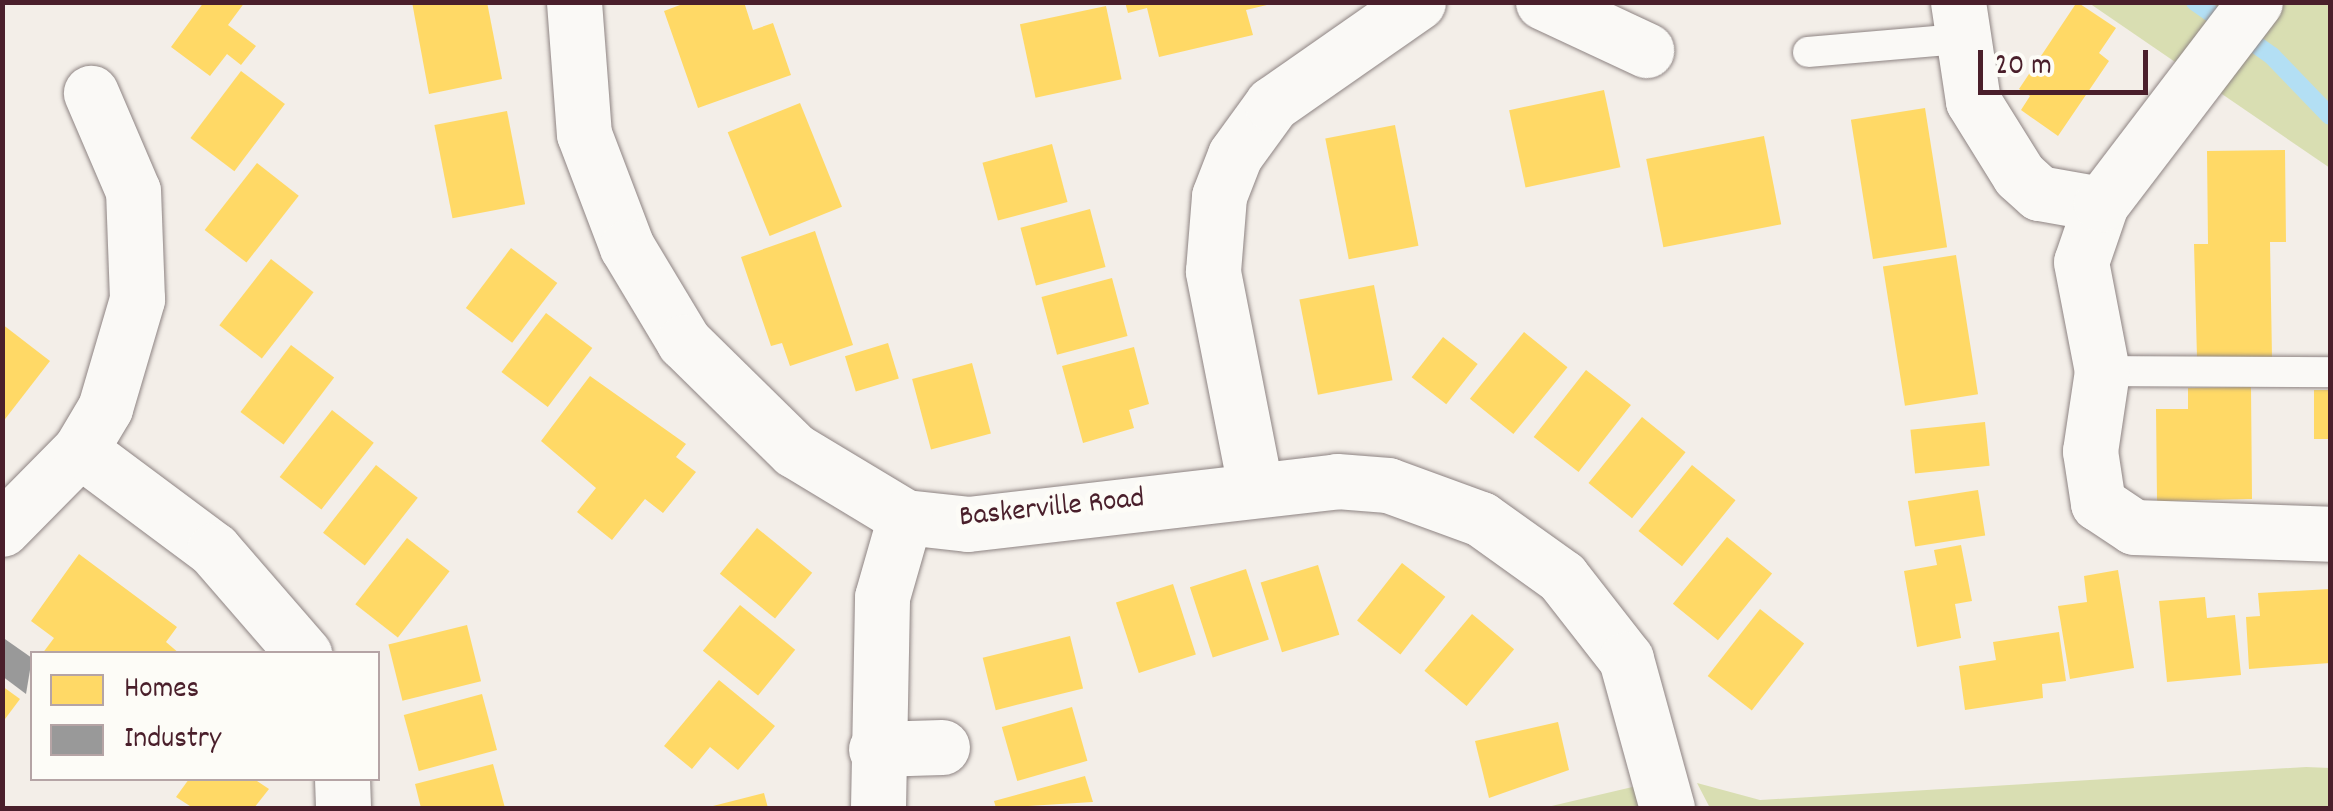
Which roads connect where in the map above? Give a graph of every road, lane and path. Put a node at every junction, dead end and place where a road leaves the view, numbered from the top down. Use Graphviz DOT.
graph roads {
  1 [pos="574,2"];
  2 [pos="1418,2"];
  3 [pos="1543,2"];
  4 [pos="2254,2"];
  5 [pos="1960,21"];
  6 [pos="1646,50"];
  7 [pos="1808,52"];
  8 [pos="91,93"];
  9 [pos="2101,204"];
  10 [pos="2102,371"];
  11 [pos="2330,372"];
  12 [pos="80,450"];
  13 [pos="1256,486"];
  14 [pos="906,517"];
  15 [pos="2,529"];
  16 [pos="2330,534"];
  17 [pos="301,651"];
  18 [pos="942,748"];
  19 [pos="876,750"];
  20 [pos="342,781"];
  21 [pos="344,808"];
  22 [pos="878,808"];
  23 [pos="1667,808"];
  1 -- 14 [label="street, Baskerville Road"];
  2 -- 13 [label="street"];
  3 -- 6 [label="street"];
  4 -- 9 [label="street"];
  5 -- 7 [label="lane"];
  5 -- 9 [label="street"];
  8 -- 12 [label="street"];
  9 -- 10 [label="street"];
  10 -- 11 [label="lane"];
  10 -- 16 [label="street"];
  12 -- 15 [label="street"];
  12 -- 17 [label="street"];
  13 -- 14 [label="street, Baskerville Road"];
  13 -- 23 [label="street, Baskerville Road"];
  14 -- 19 [label="street"];
  18 -- 19 [label="street"];
  19 -- 22 [label="street"];
  20 -- 21 [label="street"];
}
